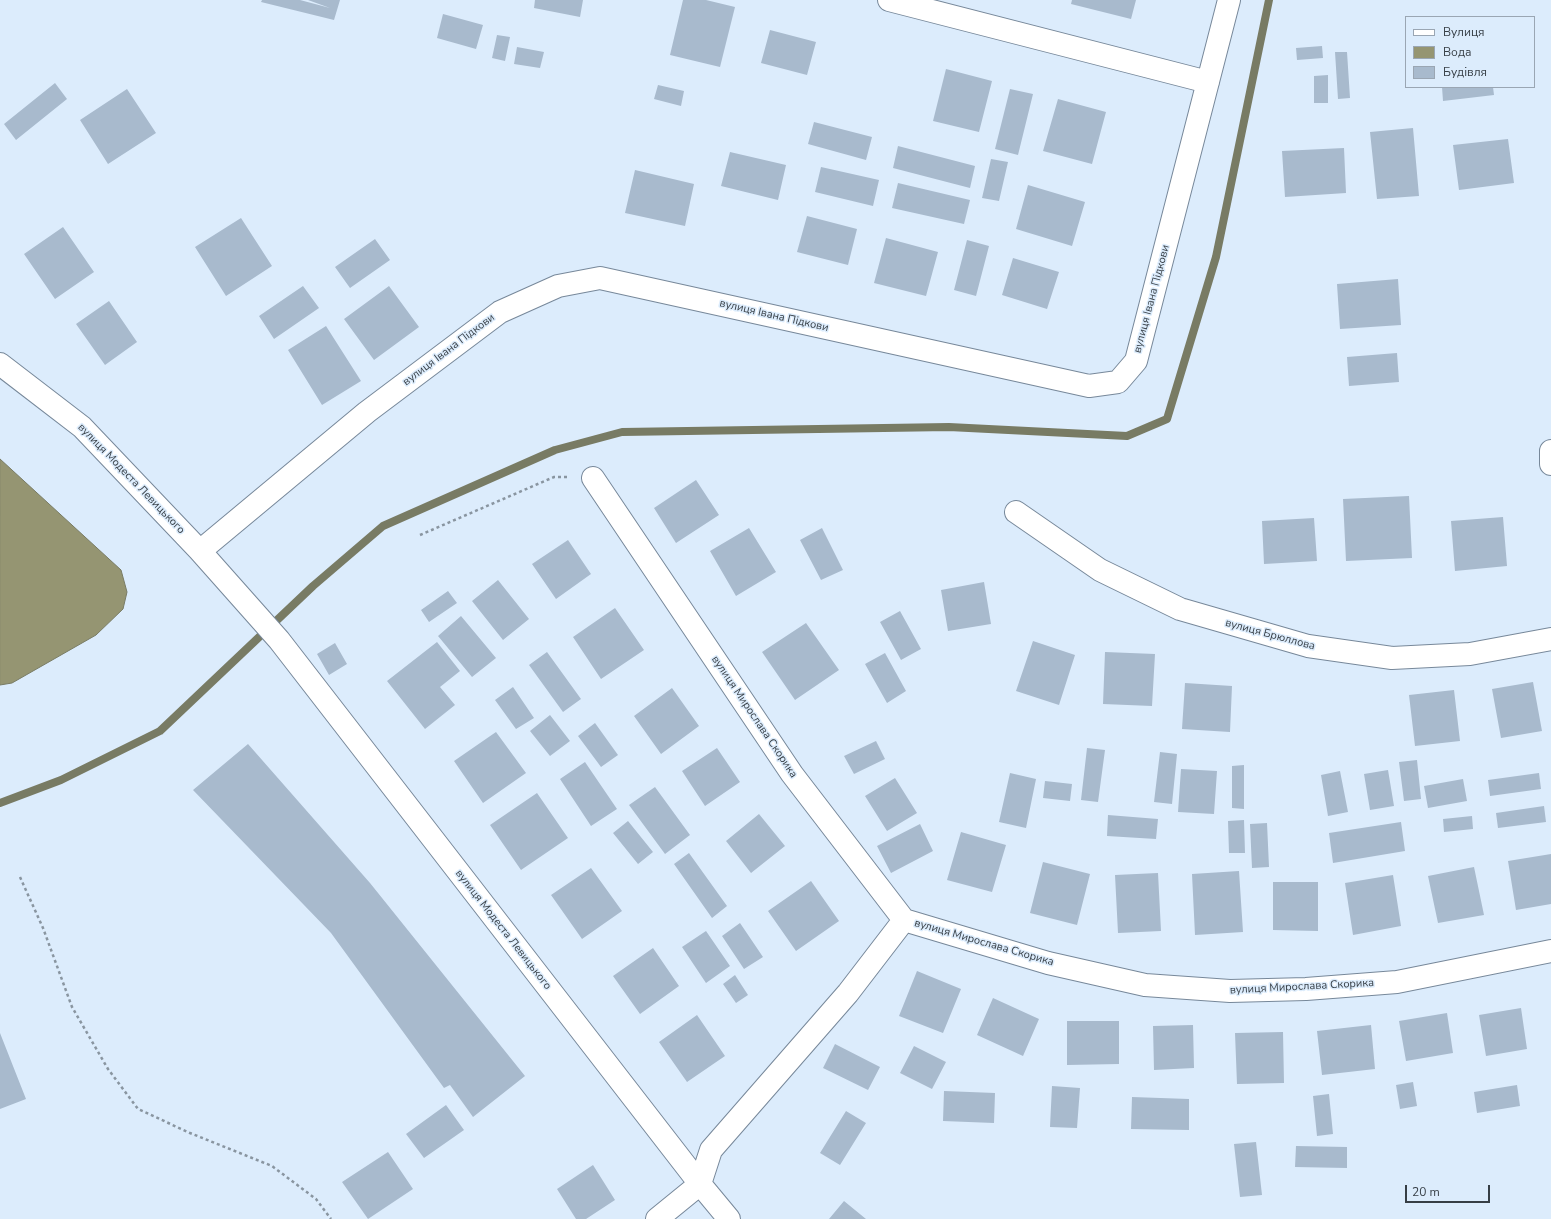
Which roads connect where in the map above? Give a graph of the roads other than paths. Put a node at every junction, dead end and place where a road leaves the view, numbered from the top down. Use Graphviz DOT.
graph roads {
  1 [pos="889,0"];
  2 [pos="1229,0"];
  3 [pos="1208,82"];
  4 [pos="0,364"];
  5 [pos="1551,451"];
  6 [pos="1551,464"];
  7 [pos="593,478"];
  8 [pos="1016,512"];
  9 [pos="200,551"];
  10 [pos="1551,640"];
  11 [pos="904,920"];
  12 [pos="1551,952"];
  13 [pos="700,1184"];
  14 [pos="657,1219"];
  15 [pos="729,1219"];
  1 -- 3 [label="street"];
  2 -- 3 [label="street, вулиця Івана Підкови"];
  3 -- 9 [label="street, вулиця Івана Підкови"];
  4 -- 9 [label="street, вулиця Модеста Левицького"];
  5 -- 6 [label="street"];
  7 -- 11 [label="street, вулиця Мирослава Скорика"];
  8 -- 10 [label="street, вулиця Брюллова"];
  9 -- 13 [label="street, вулиця Модеста Левицького"];
  11 -- 12 [label="street, вулиця Мирослава Скорика"];
  11 -- 13 [label="street"];
  13 -- 14 [label="street"];
  13 -- 15 [label="street, вулиця Модеста Левицького"];
}
